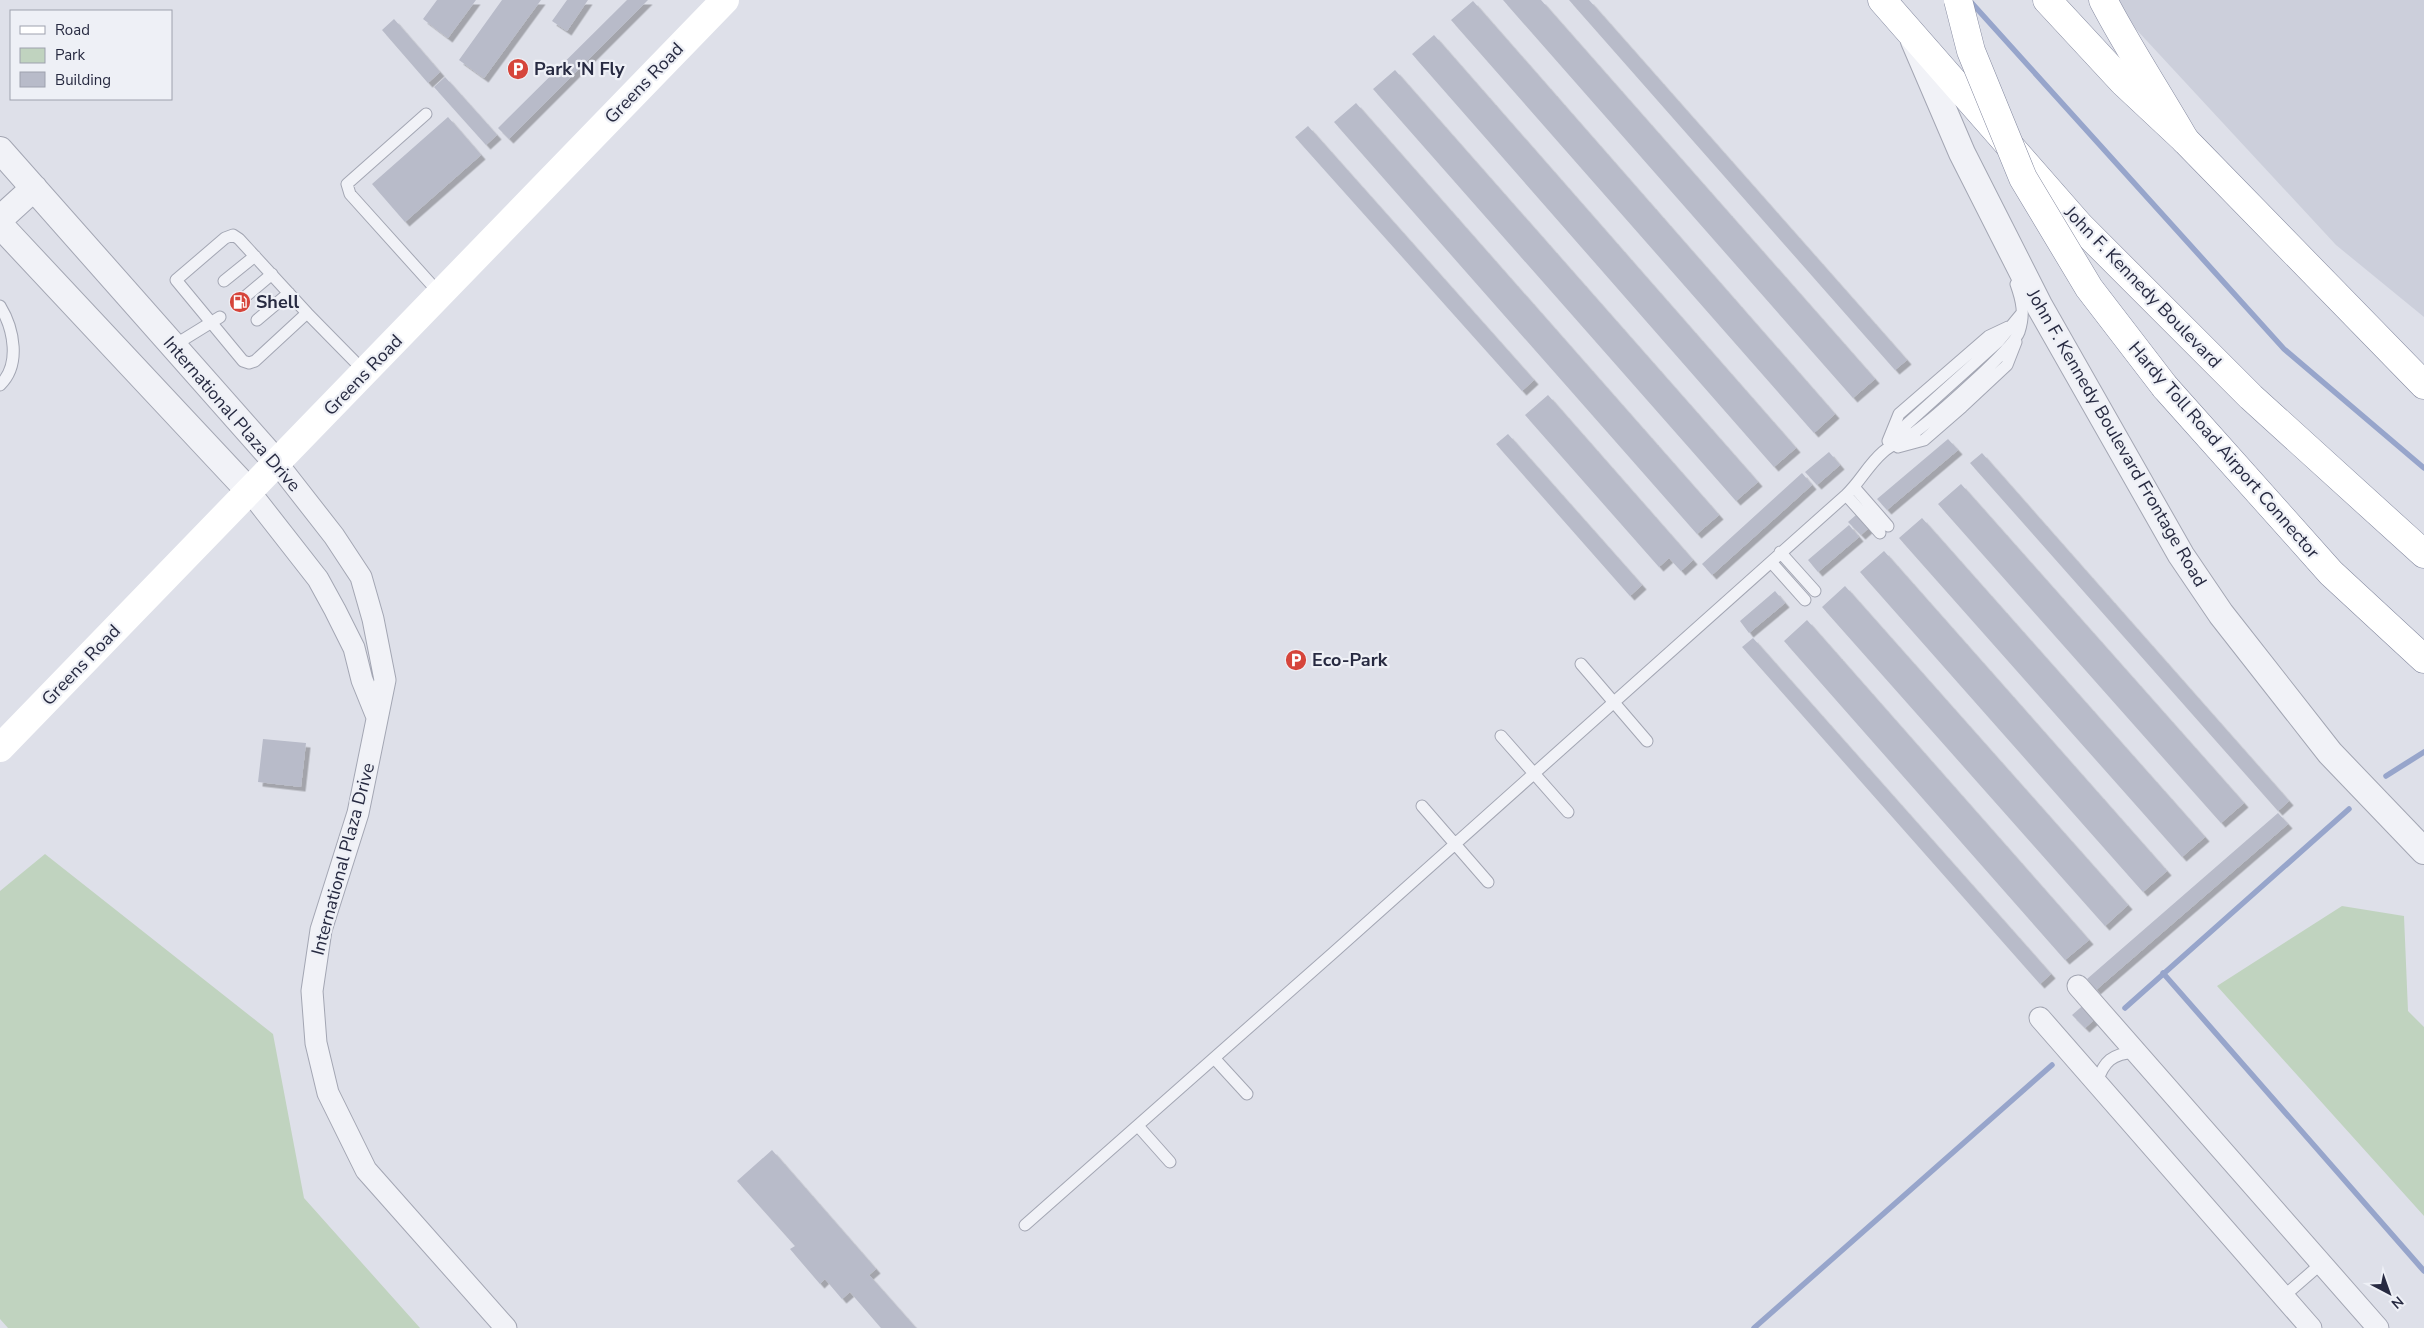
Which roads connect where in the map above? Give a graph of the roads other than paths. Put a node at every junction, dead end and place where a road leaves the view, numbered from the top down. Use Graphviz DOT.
graph roads {
  1 [pos="725,0"];
  2 [pos="1882,0"];
  3 [pos="1958,0"];
  4 [pos="2047,0"];
  5 [pos="2103,0"];
  6 [pos="1909,31"];
  7 [pos="426,114"];
  8 [pos="2185,140"];
  9 [pos="0,150"];
  10 [pos="1962,153"];
  11 [pos="34,188"];
  12 [pos="0,220"];
  13 [pos="0,225"];
  14 [pos="255,256"];
  15 [pos="272,274"];
  16 [pos="224,281"];
  17 [pos="289,293"];
  18 [pos="440,294"];
  19 [pos="240,300"];
  20 [pos="0,306"];
  21 [pos="307,313"];
  22 [pos="216,320"];
  23 [pos="257,320"];
  24 [pos="2015,330"];
  25 [pos="174,346"];
  26 [pos="365,372"];
  27 [pos="0,385"];
  28 [pos="2424,385"];
  29 [pos="1884,451"];
  30 [pos="278,463"];
  31 [pos="1850,491"];
  32 [pos="250,492"];
  33 [pos="1884,529"];
  34 [pos="1780,552"];
  35 [pos="2424,554"];
  36 [pos="1771,562"];
  37 [pos="1815,591"];
  38 [pos="1806,600"];
  39 [pos="2424,659"];
  40 [pos="1581,664"];
  41 [pos="1613,703"];
  42 [pos="377,717"];
  43 [pos="1501,736"];
  44 [pos="1647,741"];
  45 [pos="1,745"];
  46 [pos="1534,774"];
  47 [pos="1422,806"];
  48 [pos="1568,812"];
  49 [pos="1455,844"];
  50 [pos="2424,851"];
  51 [pos="1488,882"];
  52 [pos="2078,986"];
  53 [pos="2040,1018"];
  54 [pos="2136,1052"];
  55 [pos="1214,1058"];
  56 [pos="2097,1082"];
  57 [pos="1247,1094"];
  58 [pos="1138,1126"];
  59 [pos="1170,1162"];
  60 [pos="1024,1225"];
  61 [pos="2322,1263"];
  62 [pos="2284,1296"];
  63 [pos="506,1328"];
  64 [pos="2311,1328"];
  65 [pos="2378,1328"];
  1 -- 18 [label="main road, Greens Road"];
  2 -- 6 [label="main road, John F. Kennedy Boulevard"];
  3 -- 39 [label="main road, Hardy Toll Road Airport Connector, bridge"];
  4 -- 8 [label="main road"];
  5 -- 8 [label="main road"];
  6 -- 10 [label="street, John F. Kennedy Boulevard Frontage Road"];
  6 -- 35 [label="main road, John F. Kennedy Boulevard"];
  7 -- 18 [label="lane"];
  8 -- 28 [label="main road"];
  9 -- 11 [label="street, International Plaza Drive"];
  10 -- 24 [label="lane"];
  10 -- 50 [label="street, John F. Kennedy Boulevard Frontage Road"];
  11 -- 12 [label="street"];
  11 -- 25 [label="street, International Plaza Drive"];
  13 -- 32 [label="street"];
  14 -- 15 [label="lane"];
  14 -- 16 [label="lane"];
  14 -- 22 [label="lane"];
  15 -- 17 [label="lane"];
  15 -- 19 [label="lane"];
  17 -- 21 [label="lane"];
  17 -- 23 [label="lane"];
  18 -- 26 [label="main road, Greens Road"];
  20 -- 27 [label="lane"];
  21 -- 22 [label="lane"];
  21 -- 26 [label="lane"];
  22 -- 25 [label="lane"];
  24 -- 29 [label="lane"];
  24 -- 29 [label="lane"];
  25 -- 30 [label="street, International Plaza Drive"];
  26 -- 30 [label="main road, Greens Road"];
  29 -- 31 [label="lane"];
  30 -- 32 [label="main road, Greens Road"];
  30 -- 42 [label="street, International Plaza Drive"];
  31 -- 33 [label="lane"];
  31 -- 34 [label="lane"];
  32 -- 42 [label="street"];
  32 -- 45 [label="main road, Greens Road"];
  34 -- 36 [label="lane"];
  34 -- 37 [label="lane"];
  36 -- 38 [label="lane"];
  36 -- 41 [label="lane"];
  40 -- 41 [label="lane"];
  41 -- 44 [label="lane"];
  41 -- 46 [label="lane"];
  42 -- 63 [label="street, International Plaza Drive"];
  43 -- 46 [label="lane"];
  46 -- 48 [label="lane"];
  46 -- 49 [label="lane"];
  47 -- 49 [label="lane"];
  49 -- 51 [label="lane"];
  49 -- 55 [label="lane"];
  52 -- 54 [label="street"];
  53 -- 56 [label="street"];
  54 -- 56 [label="lane"];
  54 -- 61 [label="street"];
  55 -- 57 [label="lane"];
  55 -- 58 [label="lane"];
  56 -- 62 [label="street"];
  58 -- 59 [label="lane"];
  58 -- 60 [label="lane"];
  61 -- 62 [label="lane"];
  61 -- 65 [label="street"];
  62 -- 64 [label="street"];
}
